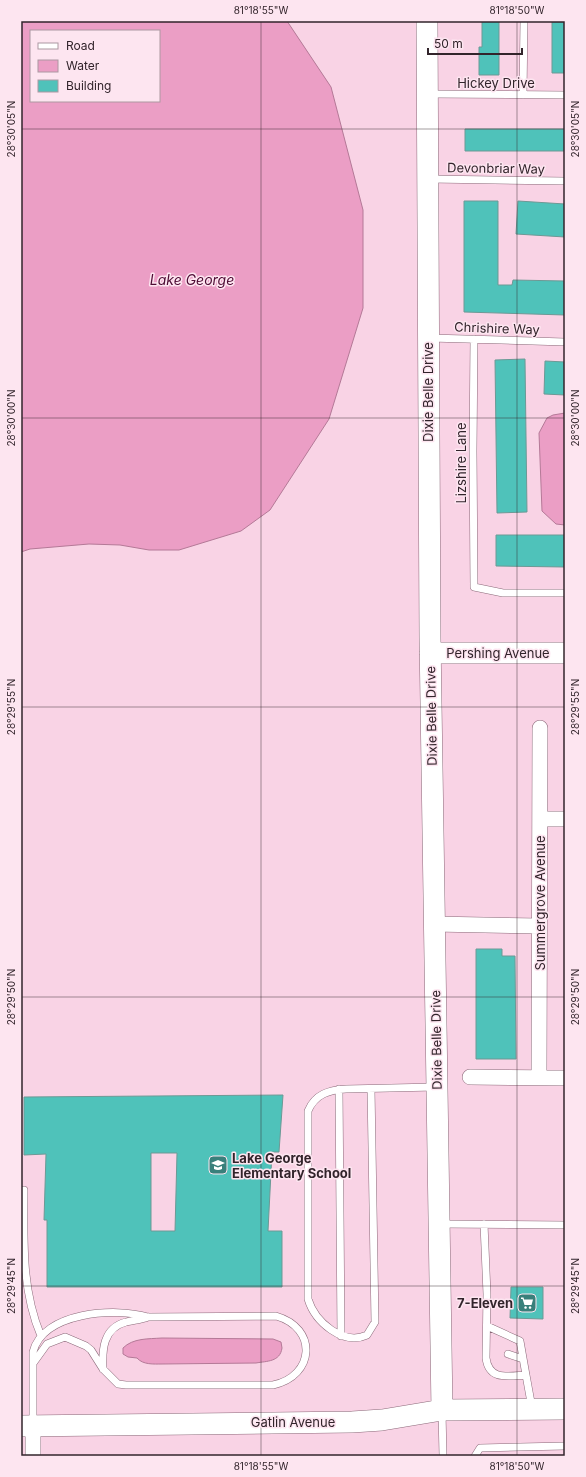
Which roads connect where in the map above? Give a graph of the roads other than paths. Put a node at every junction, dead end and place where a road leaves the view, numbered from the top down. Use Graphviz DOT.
graph roads {
  1 [pos="427,21"];
  2 [pos="524,21"];
  3 [pos="426,94"];
  4 [pos="524,95"];
  5 [pos="565,95"];
  6 [pos="427,179"];
  7 [pos="565,181"];
  8 [pos="427,338"];
  9 [pos="474,339"];
  10 [pos="565,342"];
  11 [pos="565,593"];
  12 [pos="430,653"];
  13 [pos="565,653"];
  14 [pos="540,728"];
  15 [pos="540,819"];
  16 [pos="565,819"];
  17 [pos="434,924"];
  18 [pos="539,926"];
  19 [pos="470,1077"];
  20 [pos="539,1078"];
  21 [pos="565,1078"];
  22 [pos="437,1087"];
  23 [pos="370,1088"];
  24 [pos="339,1089"];
  25 [pos="24,1190"];
  26 [pos="440,1224"];
  27 [pos="484,1224"];
  28 [pos="565,1225"];
  29 [pos="148,1317"];
  30 [pos="487,1326"];
  31 [pos="41,1336"];
  32 [pos="341,1336"];
  33 [pos="486,1347"];
  34 [pos="494,1349"];
  35 [pos="508,1354"];
  36 [pos="523,1359"];
  37 [pos="34,1362"];
  38 [pos="103,1369"];
  39 [pos="526,1376"];
  40 [pos="565,1408"];
  41 [pos="532,1409"];
  42 [pos="442,1410"];
  43 [pos="27,1426"];
  44 [pos="565,1446"];
  45 [pos="33,1456"];
  46 [pos="443,1456"];
  47 [pos="476,1456"];
  1 -- 3 [label="street, Dixie Belle Drive"];
  2 -- 4 [label="lane"];
  3 -- 4 [label="lane, Hickey Drive"];
  3 -- 6 [label="street, Dixie Belle Drive"];
  4 -- 5 [label="lane, Hickey Drive"];
  6 -- 7 [label="lane, Devonbriar Way"];
  6 -- 8 [label="street, Dixie Belle Drive"];
  8 -- 9 [label="lane, Chrishire Way"];
  8 -- 12 [label="street, Dixie Belle Drive"];
  9 -- 10 [label="lane, Chrishire Way"];
  9 -- 11 [label="lane, Lizshire Lane"];
  12 -- 13 [label="street, Pershing Avenue"];
  12 -- 17 [label="street, Dixie Belle Drive"];
  14 -- 15 [label="street, Summergrove Avenue"];
  15 -- 16 [label="street"];
  15 -- 18 [label="street, Summergrove Avenue"];
  17 -- 18 [label="street"];
  17 -- 22 [label="street, Dixie Belle Drive"];
  18 -- 20 [label="street, Summergrove Avenue"];
  19 -- 20 [label="street"];
  20 -- 21 [label="street"];
  22 -- 23 [label="lane"];
  22 -- 26 [label="street, Dixie Belle Drive"];
  23 -- 24 [label="lane"];
  23 -- 32 [label="lane"];
  24 -- 32 [label="lane"];
  24 -- 32 [label="lane"];
  25 -- 31 [label="lane"];
  26 -- 27 [label="lane"];
  26 -- 42 [label="street, Dixie Belle Drive"];
  27 -- 28 [label="lane"];
  27 -- 30 [label="lane"];
  29 -- 31 [label="lane"];
  29 -- 38 [label="lane"];
  29 -- 38 [label="lane"];
  30 -- 33 [label="lane"];
  30 -- 36 [label="lane"];
  31 -- 37 [label="lane"];
  33 -- 34 [label="lane"];
  33 -- 39 [label="lane"];
  35 -- 36 [label="lane"];
  36 -- 39 [label="lane"];
  37 -- 38 [label="lane"];
  37 -- 43 [label="lane"];
  39 -- 41 [label="lane"];
  40 -- 41 [label="street, Gatlin Avenue"];
  41 -- 42 [label="street, Gatlin Avenue"];
  42 -- 43 [label="street, Gatlin Avenue"];
  42 -- 46 [label="lane"];
  43 -- 45 [label="street"];
  44 -- 47 [label="lane"];
}
